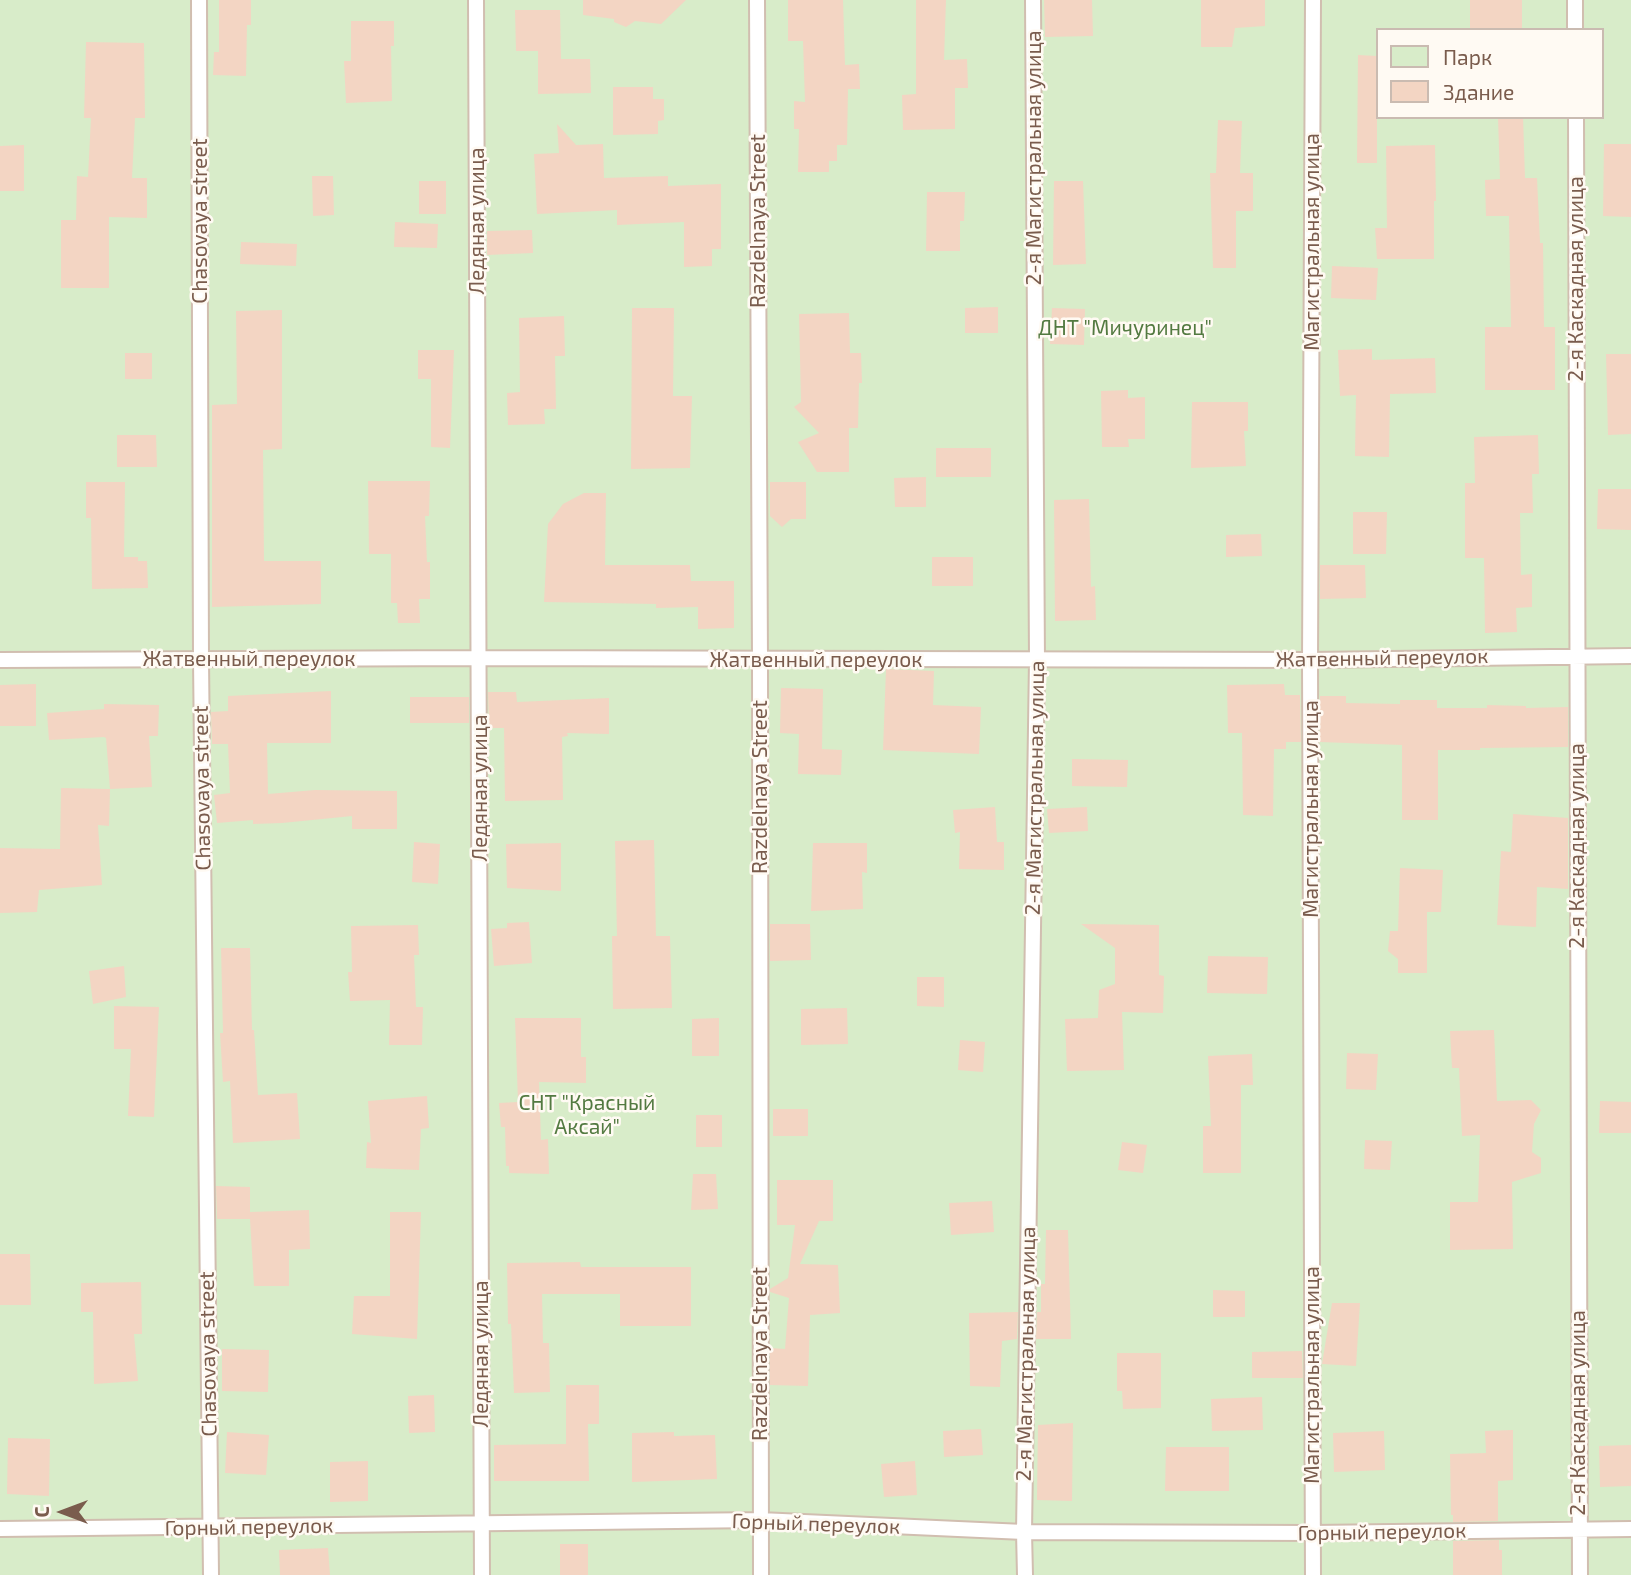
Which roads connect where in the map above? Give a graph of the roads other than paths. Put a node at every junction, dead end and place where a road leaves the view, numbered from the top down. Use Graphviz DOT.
graph roads {
  1 [pos="200,0"];
  2 [pos="476,0"];
  3 [pos="757,0"];
  4 [pos="1033,0"];
  5 [pos="1313,0"];
  6 [pos="1575,0"];
  7 [pos="1575,28"];
  8 [pos="1576,119"];
  9 [pos="1577,656"];
  10 [pos="1631,656"];
  11 [pos="479,658"];
  12 [pos="0,660"];
  13 [pos="201,660"];
  14 [pos="761,660"];
  15 [pos="1037,660"];
  16 [pos="1310,660"];
  17 [pos="760,1520"];
  18 [pos="482,1524"];
  19 [pos="210,1528"];
  20 [pos="0,1529"];
  21 [pos="1578,1529"];
  22 [pos="1631,1529"];
  23 [pos="1024,1532"];
  24 [pos="1313,1533"];
  25 [pos="211,1575"];
  26 [pos="482,1575"];
  27 [pos="761,1575"];
  28 [pos="1025,1575"];
  29 [pos="1313,1575"];
  30 [pos="1580,1575"];
  1 -- 13 [label="lane, Chasovaya street"];
  2 -- 11 [label="lane, Ледяная улица"];
  3 -- 14 [label="lane, Razdelnaya Street"];
  4 -- 15 [label="lane, 2-я Магистральная улица"];
  5 -- 16 [label="lane, Магистральная улица"];
  6 -- 7 [label="lane"];
  8 -- 9 [label="lane, 2-я Каскадная улица"];
  9 -- 10 [label="lane, Жатвенный переулок"];
  9 -- 16 [label="lane, Жатвенный переулок"];
  9 -- 21 [label="lane, 2-я Каскадная улица"];
  11 -- 13 [label="lane, Жатвенный переулок"];
  11 -- 14 [label="lane, Жатвенный переулок"];
  11 -- 18 [label="lane, Ледяная улица"];
  12 -- 13 [label="lane, Жатвенный переулок"];
  13 -- 19 [label="lane, Chasovaya street"];
  14 -- 15 [label="lane, Жатвенный переулок"];
  14 -- 17 [label="lane, Razdelnaya Street"];
  15 -- 16 [label="lane, Жатвенный переулок"];
  15 -- 23 [label="lane, 2-я Магистральная улица"];
  16 -- 24 [label="lane, Магистральная улица"];
  17 -- 18 [label="lane, Горный переулок"];
  17 -- 23 [label="lane, Горный переулок"];
  17 -- 27 [label="lane, Razdelnaya Street"];
  18 -- 19 [label="lane, Горный переулок"];
  18 -- 26 [label="lane, Ледяная улица"];
  19 -- 20 [label="lane, Горный переулок"];
  19 -- 25 [label="lane, Chasovaya street"];
  21 -- 22 [label="lane, Горный переулок"];
  21 -- 24 [label="lane, Горный переулок"];
  21 -- 30 [label="lane, 2-я Каскадная улица"];
  23 -- 24 [label="lane, Горный переулок"];
  23 -- 28 [label="lane, 2-я Магистральная улица"];
  24 -- 29 [label="lane, Магистральная улица"];
}
